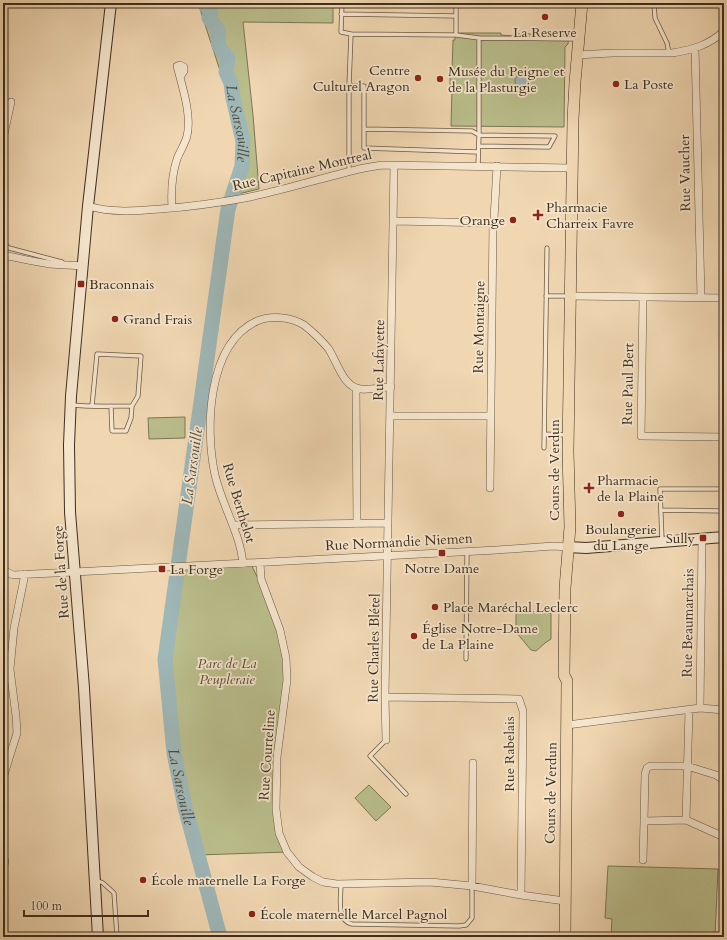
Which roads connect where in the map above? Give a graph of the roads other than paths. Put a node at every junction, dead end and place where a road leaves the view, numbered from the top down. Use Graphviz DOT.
graph roads {
  1 [pos="111,3"];
  2 [pos="342,3"];
  3 [pos="456,3"];
  4 [pos="582,3"];
  5 [pos="654,3"];
  6 [pos="710,3"];
  7 [pos="724,6"];
  8 [pos="341,14"];
  9 [pos="456,16"];
  10 [pos="724,31"];
  11 [pos="351,34"];
  12 [pos="456,35"];
  13 [pos="479,38"];
  14 [pos="578,39"];
  15 [pos="695,48"];
  16 [pos="669,53"];
  17 [pos="577,55"];
  18 [pos="180,77"];
  19 [pos="349,86"];
  20 [pos="11,102"];
  21 [pos="364,129"];
  22 [pos="479,135"];
  23 [pos="3,139"];
  24 [pos="479,146"];
  25 [pos="478,152"];
  26 [pos="394,165"];
  27 [pos="478,166"];
  28 [pos="497,166"];
  29 [pos="572,168"];
  30 [pos="349,172"];
  31 [pos="88,206"];
  32 [pos="172,208"];
  33 [pos="394,221"];
  34 [pos="493,223"];
  35 [pos="3,243"];
  36 [pos="547,248"];
  37 [pos="3,255"];
  38 [pos="67,264"];
  39 [pos="82,266"];
  40 [pos="546,296"];
  41 [pos="571,296"];
  42 [pos="643,297"];
  43 [pos="701,298"];
  44 [pos="724,298"];
  45 [pos="391,387"];
  46 [pos="356,388"];
  47 [pos="71,405"];
  48 [pos="92,406"];
  49 [pos="111,406"];
  50 [pos="132,406"];
  51 [pos="391,416"];
  52 [pos="491,416"];
  53 [pos="544,434"];
  54 [pos="569,435"];
  55 [pos="724,437"];
  56 [pos="544,448"];
  57 [pos="490,488"];
  58 [pos="724,489"];
  59 [pos="661,510"];
  60 [pos="724,511"];
  61 [pos="357,524"];
  62 [pos="388,524"];
  63 [pos="233,525"];
  64 [pos="724,537"];
  65 [pos="702,538"];
  66 [pos="662,541"];
  67 [pos="568,547"];
  68 [pos="467,552"];
  69 [pos="388,556"];
  70 [pos="260,563"];
  71 [pos="243,564"];
  72 [pos="3,568"];
  73 [pos="74,572"];
  74 [pos="25,574"];
  75 [pos="466,659"];
  76 [pos="385,697"];
  77 [pos="700,708"];
  78 [pos="689,710"];
  79 [pos="724,710"];
  80 [pos="567,725"];
  81 [pos="386,740"];
  82 [pos="473,762"];
  83 [pos="687,766"];
  84 [pos="3,778"];
  85 [pos="724,782"];
  86 [pos="406,794"];
  87 [pos="686,820"];
  88 [pos="644,821"];
  89 [pos="724,837"];
  90 [pos="3,854"];
  91 [pos="644,860"];
  92 [pos="3,869"];
  93 [pos="94,879"];
  94 [pos="341,884"];
  95 [pos="472,886"];
  96 [pos="521,895"];
  97 [pos="565,901"];
  98 [pos="98,937"];
  99 [pos="117,937"];
  100 [pos="565,937"];
  1 -- 31 [label="main road, Rue de la Forge"];
  2 -- 8 [label="lane"];
  3 -- 9 [label="lane"];
  4 -- 14 [label="main road, Cours de Verdun"];
  5 -- 16 [label="lane"];
  6 -- 7 [label="lane"];
  8 -- 9 [label="lane"];
  8 -- 11 [label="lane"];
  9 -- 12 [label="lane"];
  10 -- 15 [label="street"];
  11 -- 12 [label="lane"];
  11 -- 19 [label="lane"];
  12 -- 13 [label="lane"];
  13 -- 14 [label="lane"];
  13 -- 22 [label="lane"];
  14 -- 17 [label="main road, Cours de Verdun"];
  15 -- 16 [label="street"];
  15 -- 43 [label="street, Rue Vaucher"];
  16 -- 17 [label="street"];
  17 -- 29 [label="main road, Cours de Verdun"];
  18 -- 32 [label="street"];
  19 -- 21 [label="lane"];
  19 -- 30 [label="lane"];
  20 -- 23 [label="street"];
  21 -- 22 [label="lane"];
  21 -- 25 [label="lane"];
  22 -- 24 [label="lane"];
  22 -- 24 [label="lane"];
  24 -- 25 [label="lane"];
  25 -- 27 [label="lane"];
  26 -- 27 [label="street, Rue Capitaine Montreal"];
  26 -- 30 [label="street, Rue Capitaine Montreal"];
  26 -- 33 [label="street, Rue Lafayette"];
  27 -- 28 [label="street, Rue Capitaine Montreal"];
  28 -- 29 [label="street, Rue Capitaine Montreal"];
  28 -- 34 [label="street, Rue Montaigne"];
  29 -- 41 [label="main road, Cours de Verdun"];
  30 -- 32 [label="street, Rue Capitaine Montreal"];
  31 -- 32 [label="street, Rue Capitaine Montreal"];
  31 -- 39 [label="main road, Rue de la Forge"];
  33 -- 34 [label="street"];
  33 -- 45 [label="street, Rue Lafayette"];
  34 -- 52 [label="street, Rue Montaigne"];
  35 -- 38 [label="lane"];
  36 -- 40 [label="lane"];
  37 -- 38 [label="street"];
  38 -- 39 [label="street"];
  39 -- 47 [label="main road, Rue de la Forge"];
  40 -- 41 [label="lane"];
  40 -- 53 [label="lane"];
  41 -- 42 [label="street"];
  41 -- 54 [label="main road, Cours de Verdun"];
  42 -- 43 [label="street"];
  42 -- 55 [label="street, Rue Paul Bert"];
  43 -- 44 [label="street"];
  45 -- 46 [label="street"];
  45 -- 51 [label="street, Rue Lafayette"];
  46 -- 61 [label="street"];
  46 -- 63 [label="street, Rue Berthelot"];
  47 -- 48 [label="lane"];
  47 -- 73 [label="main road, Rue de la Forge"];
  48 -- 49 [label="lane"];
  48 -- 50 [label="lane"];
  49 -- 50 [label="lane"];
  49 -- 50 [label="lane"];
  51 -- 52 [label="street"];
  51 -- 62 [label="street, Rue Lafayette"];
  52 -- 57 [label="street, Rue Montaigne"];
  53 -- 54 [label="lane"];
  53 -- 56 [label="lane"];
  54 -- 67 [label="main road, Cours de Verdun"];
  58 -- 59 [label="lane"];
  59 -- 60 [label="lane"];
  59 -- 66 [label="lane"];
  61 -- 62 [label="street"];
  61 -- 63 [label="street"];
  62 -- 69 [label="street, Rue Lafayette"];
  63 -- 71 [label="street, Rue Berthelot"];
  64 -- 65 [label="main road, Rue Normandie Niemen"];
  65 -- 66 [label="main road, Rue Normandie Niemen"];
  65 -- 77 [label="street, Rue Beaumarchais"];
  66 -- 67 [label="main road, Rue Normandie Niemen"];
  67 -- 68 [label="street, Rue Normandie Niemen"];
  67 -- 80 [label="main road, Cours de Verdun"];
  68 -- 69 [label="street, Rue Normandie Niemen"];
  68 -- 75 [label="lane"];
  69 -- 70 [label="street, Rue Normandie Niemen"];
  69 -- 76 [label="street, Rue Charles Blétel"];
  70 -- 71 [label="street, Rue Normandie Niemen"];
  70 -- 94 [label="street, Rue Courteline"];
  71 -- 73 [label="street, Rue Normandie Niemen"];
  72 -- 74 [label="street, Rue Normandie Niemen"];
  73 -- 74 [label="street, Rue Normandie Niemen"];
  73 -- 93 [label="main road, Rue de la Forge"];
  74 -- 84 [label="street"];
  76 -- 81 [label="street, Rue Charles Blétel"];
  76 -- 96 [label="street, Rue Rabelais"];
  77 -- 78 [label="street"];
  77 -- 79 [label="street"];
  78 -- 80 [label="street"];
  78 -- 83 [label="street"];
  80 -- 97 [label="main road, Cours de Verdun"];
  81 -- 86 [label="lane"];
  82 -- 95 [label="street"];
  83 -- 85 [label="street"];
  83 -- 87 [label="street"];
  83 -- 88 [label="street"];
  87 -- 88 [label="street"];
  87 -- 89 [label="street"];
  88 -- 91 [label="street"];
  90 -- 92 [label="street"];
  93 -- 98 [label="main road, Rue de la Forge"];
  93 -- 99 [label="lane"];
  94 -- 95 [label="street, Rue Courteline"];
  94 -- 95 [label="lane"];
  95 -- 96 [label="street, Rue Courteline"];
  96 -- 97 [label="street, Rue Courteline"];
  97 -- 100 [label="main road, Cours de Verdun"];
}
